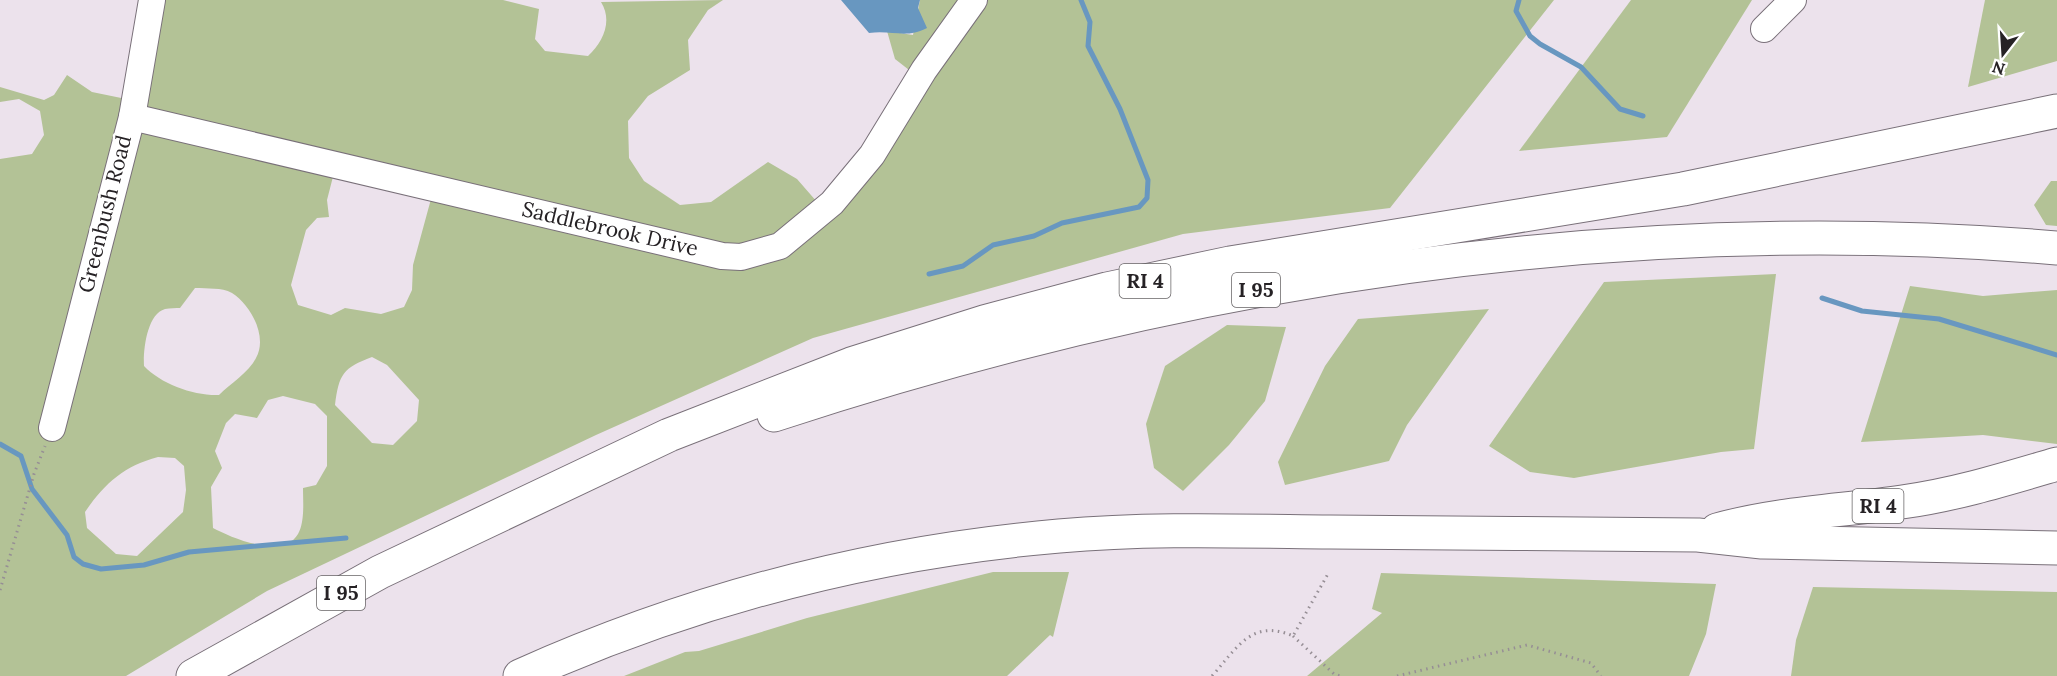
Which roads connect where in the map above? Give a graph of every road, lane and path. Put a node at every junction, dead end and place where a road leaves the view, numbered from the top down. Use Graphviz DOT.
graph roads {
  1 [pos="152,0"];
  2 [pos="974,0"];
  3 [pos="1793,0"];
  4 [pos="1764,29"];
  5 [pos="2057,87"];
  6 [pos="2057,111"];
  7 [pos="132,117"];
  8 [pos="1829,158"];
  9 [pos="2057,248"];
  10 [pos="52,428"];
  11 [pos="2057,465"];
  12 [pos="494,518"];
  13 [pos="1698,535"];
  14 [pos="2057,548"];
  15 [pos="1329,572"];
  16 [pos="0,590"];
  17 [pos="1293,636"];
  18 [pos="193,676"];
  19 [pos="519,676"];
  20 [pos="1212,676"];
  21 [pos="1340,676"];
  22 [pos="1397,676"];
  23 [pos="1601,676"];
  1 -- 7 [label="street, Greenbush Road"];
  2 -- 7 [label="street, Saddlebrook Drive"];
  3 -- 4 [label="street"];
  5 -- 8 [label="highway"];
  6 -- 8 [label="highway, RI 4"];
  7 -- 10 [label="street, Greenbush Road"];
  8 -- 12 [label="highway, RI 4"];
  9 -- 12 [label="highway, I 95"];
  10 -- 16 [label="path"];
  11 -- 13 [label="highway, RI 4"];
  12 -- 18 [label="highway, I 95"];
  13 -- 14 [label="highway"];
  13 -- 19 [label="highway"];
  15 -- 17 [label="path"];
  17 -- 20 [label="path"];
  17 -- 21 [label="path"];
  22 -- 23 [label="path"];
}
